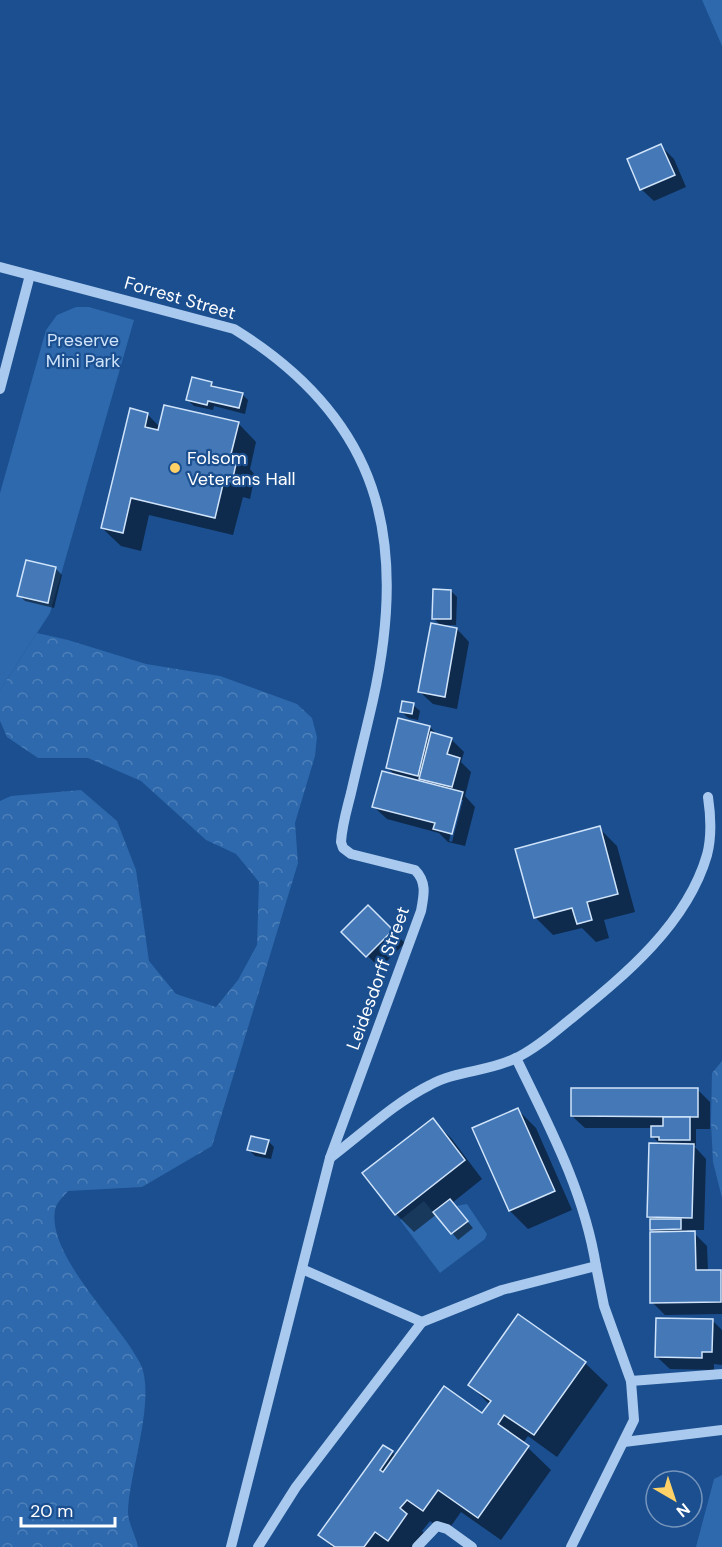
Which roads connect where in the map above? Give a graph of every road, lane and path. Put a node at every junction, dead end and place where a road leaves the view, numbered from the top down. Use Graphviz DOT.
graph roads {
  1 [pos="0,267"];
  2 [pos="30,275"];
  3 [pos="0,389"];
  4 [pos="365,467"];
  5 [pos="708,797"];
  6 [pos="516,1058"];
  7 [pos="330,1158"];
  8 [pos="596,1266"];
  9 [pos="302,1269"];
  10 [pos="422,1322"];
  11 [pos="722,1374"];
  12 [pos="631,1381"];
  13 [pos="722,1431"];
  14 [pos="624,1442"];
  15 [pos="231,1547"];
  16 [pos="258,1547"];
  17 [pos="417,1547"];
  18 [pos="472,1547"];
  19 [pos="571,1547"];
  1 -- 2 [label="street, Forrest Street"];
  2 -- 3 [label="street"];
  2 -- 4 [label="street, Forrest Street"];
  4 -- 7 [label="street, Leidesdorff Street"];
  5 -- 6 [label="street"];
  6 -- 7 [label="street"];
  6 -- 8 [label="street"];
  7 -- 9 [label="street, Leidesdorff Street"];
  8 -- 10 [label="street"];
  8 -- 12 [label="street"];
  9 -- 10 [label="street"];
  9 -- 15 [label="street, Leidesdorff Street"];
  10 -- 16 [label="street"];
  11 -- 12 [label="street"];
  12 -- 14 [label="street"];
  13 -- 14 [label="street"];
  14 -- 19 [label="street"];
  17 -- 18 [label="street"];
}
